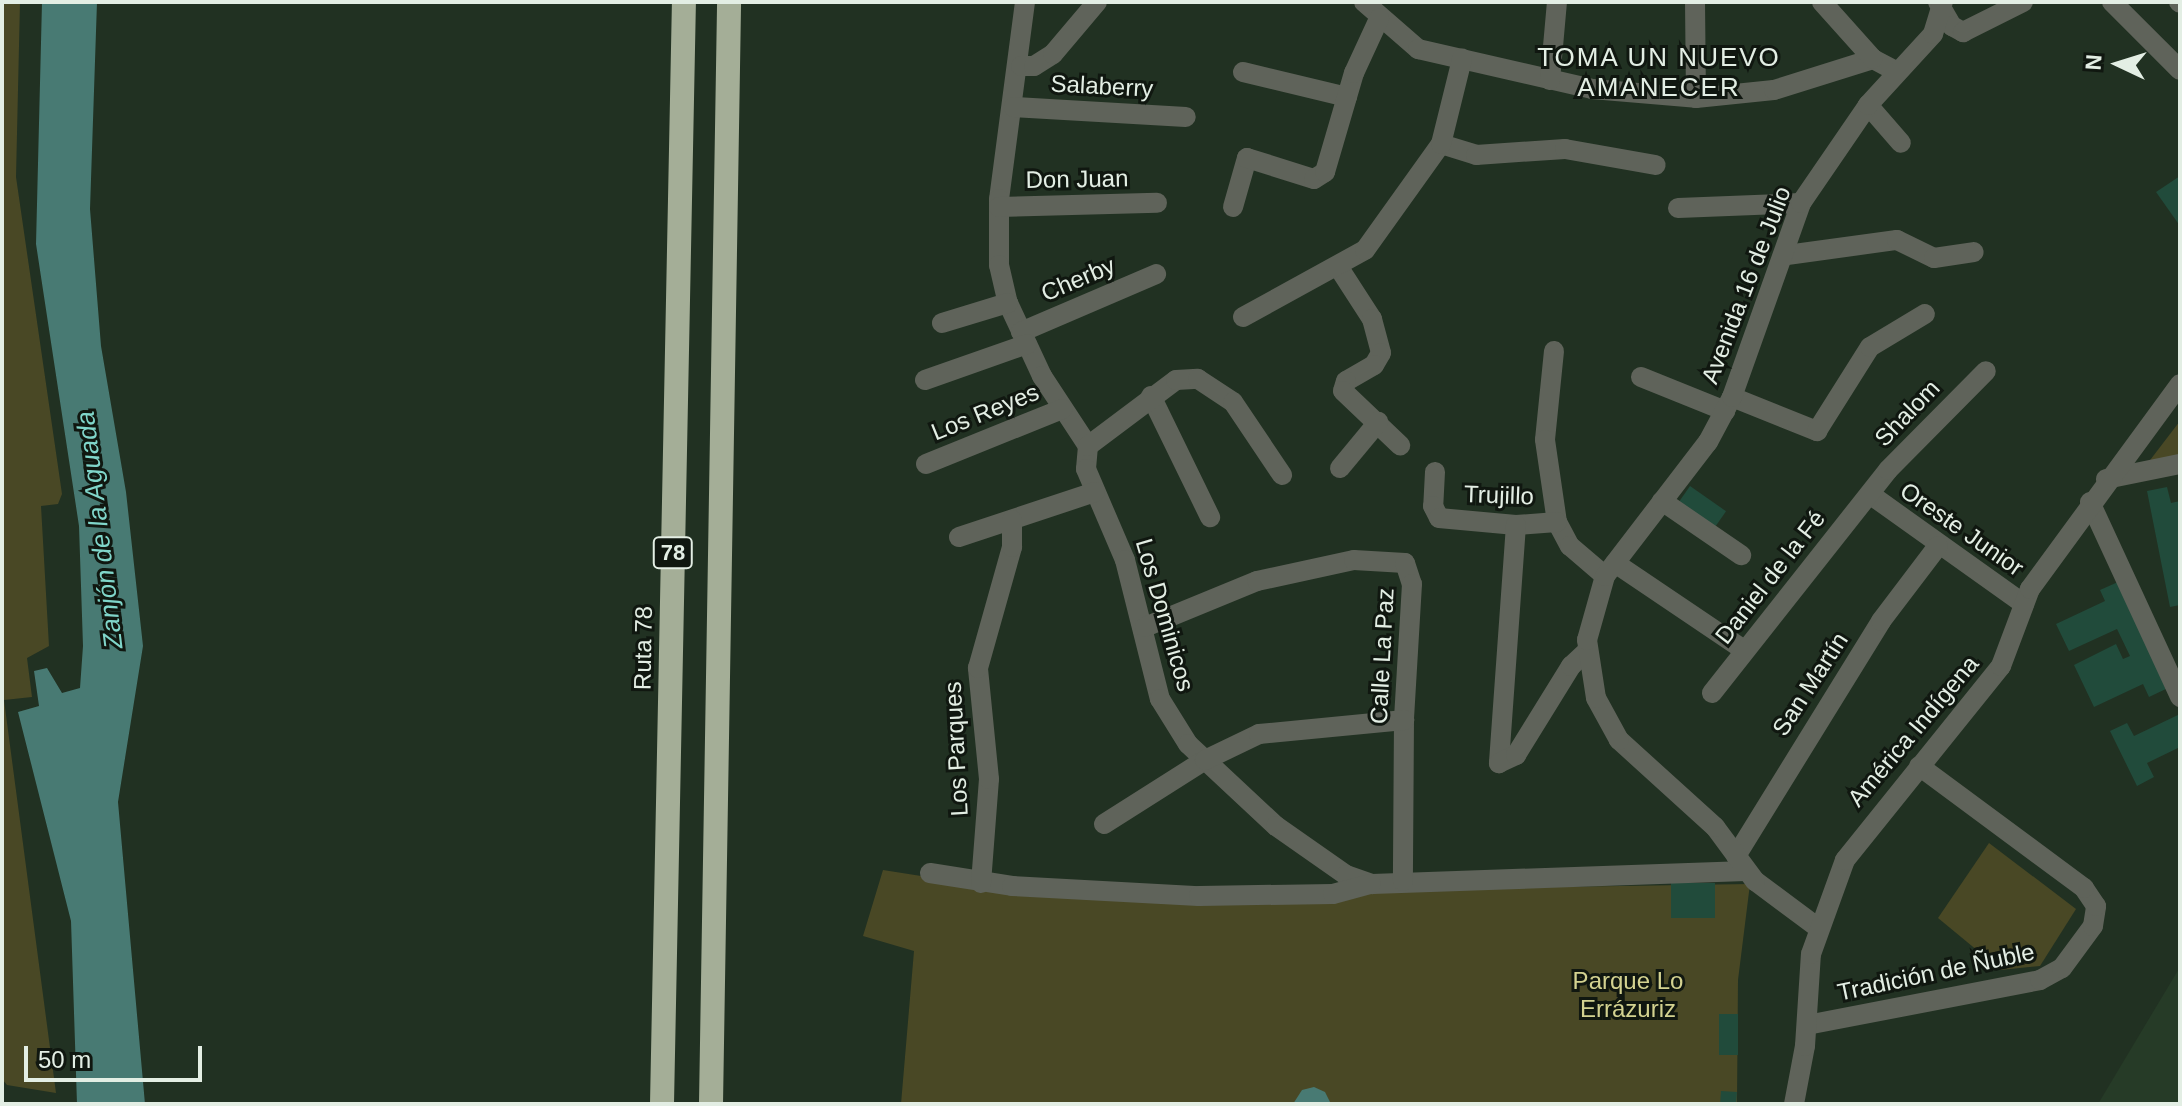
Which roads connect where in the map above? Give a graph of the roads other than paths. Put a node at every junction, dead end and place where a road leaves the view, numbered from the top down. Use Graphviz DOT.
graph roads {
  1 [pos="684,2"];
  2 [pos="729,2"];
  3 [pos="1025,2"];
  4 [pos="1097,2"];
  5 [pos="1364,2"];
  6 [pos="1557,2"];
  7 [pos="1695,2"];
  8 [pos="1822,2"];
  9 [pos="2023,2"];
  10 [pos="2112,2"];
  11 [pos="1941,3"];
  12 [pos="1379,19"];
  13 [pos="1462,59"];
  14 [pos="1873,59"];
  15 [pos="1021,66"];
  16 [pos="2180,70"];
  17 [pos="1243,72"];
  18 [pos="1897,72"];
  19 [pos="1550,80"];
  20 [pos="1347,97"];
  21 [pos="1696,98"];
  22 [pos="1868,105"];
  23 [pos="1014,107"];
  24 [pos="1186,117"];
  25 [pos="1901,143"];
  26 [pos="1441,144"];
  27 [pos="1656,165"];
  28 [pos="1157,203"];
  29 [pos="1801,203"];
  30 [pos="999,207"];
  31 [pos="1233,207"];
  32 [pos="1678,208"];
  33 [pos="1974,252"];
  34 [pos="1787,255"];
  35 [pos="1339,268"];
  36 [pos="1156,274"];
  37 [pos="1008,303"];
  38 [pos="1925,314"];
  39 [pos="1243,317"];
  40 [pos="942,323"];
  41 [pos="1024,338"];
  42 [pos="1554,351"];
  43 [pos="1986,371"];
  44 [pos="1641,377"];
  45 [pos="925,380"];
  46 [pos="2180,384"];
  47 [pos="1151,396"];
  48 [pos="1729,404"];
  49 [pos="1062,409"];
  50 [pos="1378,422"];
  51 [pos="1400,445"];
  52 [pos="1088,446"];
  53 [pos="926,464"];
  54 [pos="2180,464"];
  55 [pos="1340,468"];
  56 [pos="1435,472"];
  57 [pos="1282,475"];
  58 [pos="2106,479"];
  59 [pos="1095,492"];
  60 [pos="1871,495"];
  61 [pos="1662,501"];
  62 [pos="2090,502"];
  63 [pos="1210,517"];
  64 [pos="1012,520"];
  65 [pos="1557,522"];
  66 [pos="1516,525"];
  67 [pos="959,537"];
  68 [pos="1938,546"];
  69 [pos="1741,555"];
  70 [pos="1610,570"];
  71 [pos="2024,604"];
  72 [pos="1145,627"];
  73 [pos="1744,650"];
  74 [pos="1587,651"];
  75 [pos="1712,693"];
  76 [pos="2180,697"];
  77 [pos="1404,720"];
  78 [pos="1205,760"];
  79 [pos="1919,766"];
  80 [pos="1104,824"];
  81 [pos="1741,864"];
  82 [pos="930,873"];
  83 [pos="1403,881"];
  84 [pos="981,883"];
  85 [pos="1372,884"];
  86 [pos="1817,927"];
  87 [pos="1807,1025"];
  88 [pos="662,1104"];
  89 [pos="711,1104"];
  90 [pos="1794,1104"];
  1 -- 88 [label="highway, Ruta 78 / 78"];
  2 -- 89 [label="highway, 78"];
  3 -- 15 [label="street, Los Dominicos"];
  4 -- 15 [label="street"];
  5 -- 12 [label="street"];
  6 -- 19 [label="street"];
  7 -- 21 [label="street"];
  8 -- 14 [label="street"];
  9 -- 11 [label="street"];
  10 -- 16 [label="street"];
  11 -- 18 [label="street, Avenida 16 de Julio"];
  12 -- 13 [label="street"];
  12 -- 20 [label="street"];
  13 -- 19 [label="street"];
  13 -- 26 [label="street"];
  14 -- 18 [label="street"];
  14 -- 21 [label="street"];
  15 -- 23 [label="street, Los Dominicos"];
  17 -- 20 [label="street"];
  18 -- 22 [label="street, Avenida 16 de Julio"];
  19 -- 21 [label="street"];
  20 -- 31 [label="street"];
  22 -- 25 [label="street"];
  22 -- 29 [label="street, Avenida 16 de Julio"];
  23 -- 24 [label="street, Salaberry"];
  23 -- 30 [label="street, Los Dominicos"];
  26 -- 27 [label="street"];
  26 -- 35 [label="street"];
  28 -- 30 [label="street, Don Juan"];
  29 -- 32 [label="street"];
  29 -- 34 [label="street, Avenida 16 de Julio"];
  30 -- 37 [label="street, Los Dominicos"];
  33 -- 34 [label="street"];
  34 -- 48 [label="street, Avenida 16 de Julio"];
  35 -- 39 [label="street"];
  35 -- 50 [label="street"];
  36 -- 41 [label="street, Cherby"];
  37 -- 40 [label="street"];
  37 -- 41 [label="street, Los Dominicos"];
  38 -- 48 [label="street"];
  41 -- 45 [label="street, Cherby"];
  41 -- 49 [label="street, Los Dominicos"];
  42 -- 65 [label="street"];
  43 -- 60 [label="street, Shalom"];
  44 -- 48 [label="street"];
  46 -- 58 [label="street, América Indígena"];
  47 -- 52 [label="street"];
  47 -- 57 [label="street"];
  47 -- 63 [label="street"];
  48 -- 61 [label="street, Avenida 16 de Julio"];
  49 -- 52 [label="street, Los Dominicos"];
  49 -- 53 [label="street, Los Reyes"];
  50 -- 51 [label="street"];
  50 -- 55 [label="street"];
  52 -- 59 [label="street, Los Dominicos"];
  54 -- 58 [label="street"];
  56 -- 66 [label="street, Trujillo"];
  58 -- 62 [label="street, América Indígena"];
  59 -- 64 [label="street"];
  59 -- 72 [label="street, Los Dominicos"];
  60 -- 68 [label="street, Oreste Junior"];
  60 -- 73 [label="street, Daniel de la Fé"];
  61 -- 69 [label="street"];
  61 -- 70 [label="street, Avenida 16 de Julio"];
  62 -- 71 [label="street, América Indígena"];
  62 -- 76 [label="street"];
  64 -- 67 [label="street"];
  64 -- 84 [label="street, Los Parques"];
  65 -- 66 [label="street, Trujillo"];
  65 -- 70 [label="street"];
  66 -- 74 [label="street"];
  68 -- 71 [label="street, Oreste Junior"];
  68 -- 81 [label="street, San Martín"];
  70 -- 73 [label="street"];
  70 -- 74 [label="street, Avenida 16 de Julio"];
  71 -- 79 [label="street, América Indígena"];
  72 -- 77 [label="street, Calle La Paz"];
  72 -- 78 [label="street, Los Dominicos"];
  73 -- 75 [label="street, Daniel de la Fé"];
  74 -- 81 [label="street, Avenida 16 de Julio"];
  77 -- 78 [label="street"];
  77 -- 83 [label="street, Calle La Paz"];
  78 -- 80 [label="street"];
  78 -- 85 [label="street, Los Dominicos"];
  79 -- 86 [label="street, América Indígena"];
  79 -- 87 [label="street, Tradición de Ñuble"];
  81 -- 83 [label="street, Los Dominicos"];
  81 -- 86 [label="street, Avenida 16 de Julio"];
  82 -- 84 [label="street, Los Dominicos"];
  83 -- 85 [label="street, Los Dominicos"];
  84 -- 85 [label="street, Los Dominicos"];
  86 -- 87 [label="street, América Indígena"];
  87 -- 90 [label="street, América Indígena"];
}
